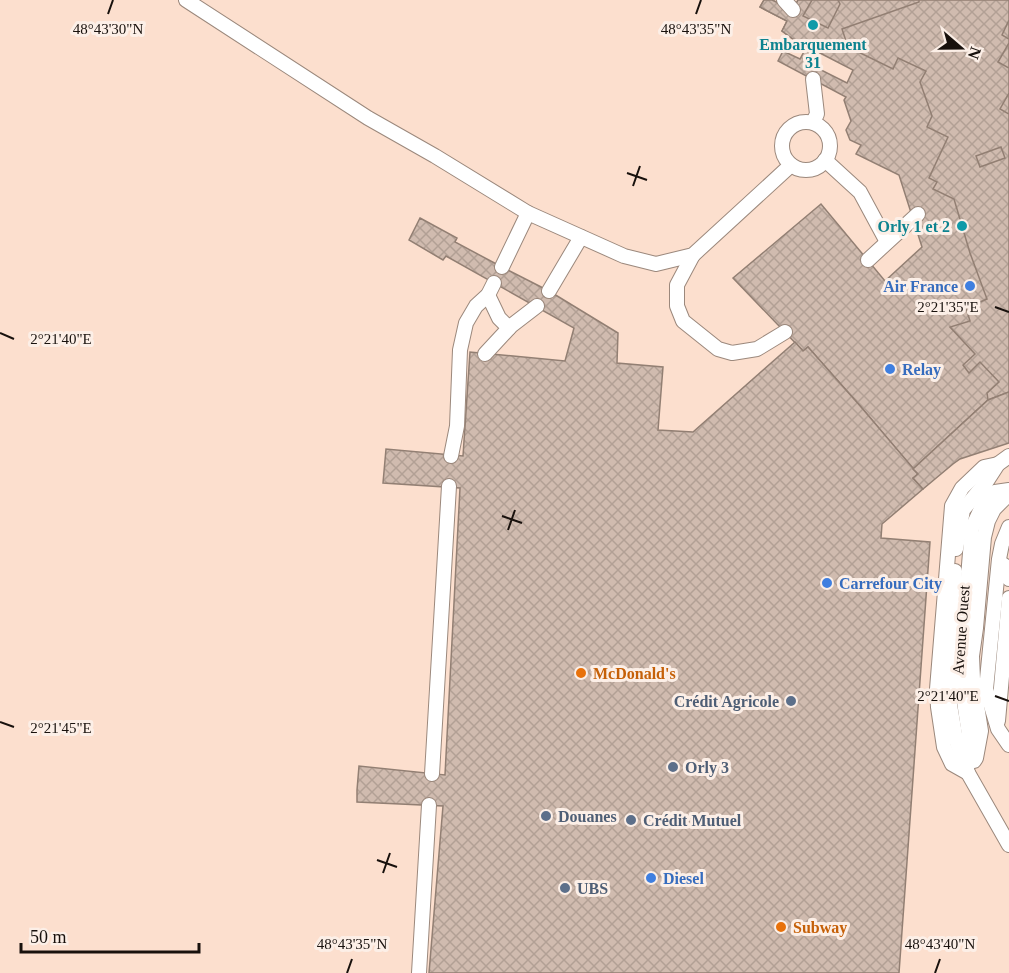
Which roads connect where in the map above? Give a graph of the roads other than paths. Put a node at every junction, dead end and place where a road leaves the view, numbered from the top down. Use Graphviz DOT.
graph roads {
  1 [pos="186,0"];
  2 [pos="813,79"];
  3 [pos="813,122"];
  4 [pos="825,160"];
  5 [pos="791,165"];
  6 [pos="528,213"];
  7 [pos="918,214"];
  8 [pos="581,237"];
  9 [pos="887,242"];
  10 [pos="693,255"];
  11 [pos="868,260"];
  12 [pos="502,267"];
  13 [pos="549,291"];
  14 [pos="537,306"];
  15 [pos="508,328"];
  16 [pos="785,332"];
  17 [pos="485,354"];
  18 [pos="467,401"];
  19 [pos="457,426"];
  20 [pos="451,456"];
  21 [pos="1004,460"];
  22 [pos="449,486"];
  23 [pos="1009,492"];
  24 [pos="1009,527"];
  25 [pos="999,562"];
  26 [pos="1009,579"];
  27 [pos="1009,598"];
  28 [pos="998,729"];
  29 [pos="1009,745"];
  30 [pos="968,773"];
  31 [pos="432,774"];
  32 [pos="429,805"];
  33 [pos="1009,845"];
  34 [pos="419,973"];
  1 -- 6 [label="lane"];
  2 -- 3 [label="lane"];
  3 -- 4 [label="lane"];
  3 -- 5 [label="lane"];
  4 -- 5 [label="lane"];
  4 -- 9 [label="lane"];
  5 -- 10 [label="lane"];
  6 -- 8 [label="lane"];
  6 -- 12 [label="lane"];
  7 -- 9 [label="lane"];
  8 -- 10 [label="lane"];
  8 -- 13 [label="lane"];
  9 -- 11 [label="lane"];
  10 -- 16 [label="lane"];
  14 -- 15 [label="lane"];
  15 -- 17 [label="lane"];
  15 -- 19 [label="lane"];
  18 -- 19 [label="lane"];
  19 -- 20 [label="lane"];
  21 -- 30 [label="lane, Avenue Ouest"];
  22 -- 31 [label="lane"];
  23 -- 30 [label="lane, Avenue Ouest"];
  24 -- 25 [label="lane"];
  25 -- 26 [label="lane"];
  25 -- 28 [label="lane"];
  27 -- 28 [label="lane"];
  28 -- 29 [label="lane"];
  30 -- 33 [label="lane, Avenue Ouest"];
  32 -- 34 [label="lane"];
}
